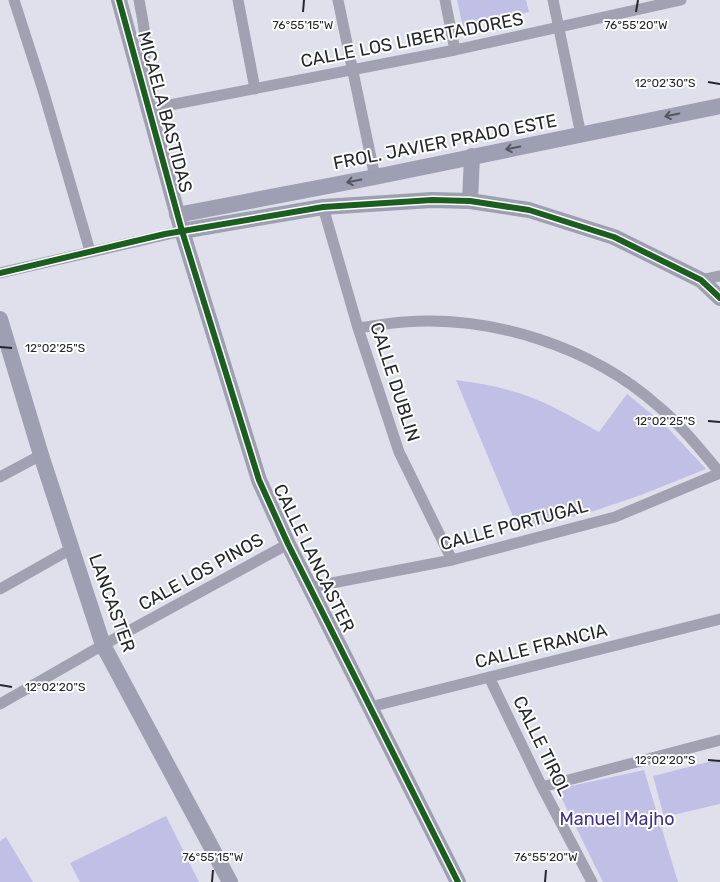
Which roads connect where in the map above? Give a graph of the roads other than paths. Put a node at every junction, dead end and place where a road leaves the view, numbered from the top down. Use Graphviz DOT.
graph roads {
  1 [pos="14,0"];
  2 [pos="119,0"];
  3 [pos="139,0"];
  4 [pos="238,0"];
  5 [pos="338,0"];
  6 [pos="445,0"];
  7 [pos="553,0"];
  8 [pos="682,0"];
  9 [pos="558,28"];
  10 [pos="455,50"];
  11 [pos="352,71"];
  12 [pos="141,79"];
  13 [pos="255,89"];
  14 [pos="720,106"];
  15 [pos="149,109"];
  16 [pos="581,134"];
  17 [pos="472,156"];
  18 [pos="375,176"];
  19 [pos="470,201"];
  20 [pos="323,207"];
  21 [pos="177,214"];
  22 [pos="182,231"];
  23 [pos="90,251"];
  24 [pos="0,273"];
  25 [pos="720,276"];
  26 [pos="701,280"];
  27 [pos="720,298"];
  28 [pos="0,320"];
  29 [pos="358,328"];
  30 [pos="41,455"];
  31 [pos="720,473"];
  32 [pos="0,477"];
  33 [pos="288,544"];
  34 [pos="71,549"];
  35 [pos="452,560"];
  36 [pos="311,587"];
  37 [pos="0,589"];
  38 [pos="720,619"];
  39 [pos="103,645"];
  40 [pos="489,677"];
  41 [pos="0,704"];
  42 [pos="370,708"];
  43 [pos="720,740"];
  44 [pos="542,787"];
  45 [pos="230,882"];
  46 [pos="458,882"];
  47 [pos="592,882"];
  1 -- 23 [label="street"];
  2 -- 12 [label="street, MICAELA BASTIDAS"];
  3 -- 12 [label="street"];
  4 -- 13 [label="street"];
  5 -- 11 [label="street"];
  6 -- 10 [label="street"];
  7 -- 9 [label="street"];
  8 -- 9 [label="street, CALLE LOS LIBERTADORES"];
  9 -- 10 [label="street, CALLE LOS LIBERTADORES"];
  9 -- 16 [label="street"];
  10 -- 11 [label="street, CALLE LOS LIBERTADORES"];
  11 -- 13 [label="street, CALLE LOS LIBERTADORES"];
  11 -- 18 [label="street"];
  12 -- 15 [label="street, MICAELA BASTIDAS"];
  13 -- 15 [label="street, CALLE LOS LIBERTADORES"];
  14 -- 16 [label="street, FROL. JAVIER PRADO ESTE, one-way"];
  15 -- 21 [label="street, MICAELA BASTIDAS"];
  16 -- 17 [label="street, FROL. JAVIER PRADO ESTE, one-way"];
  17 -- 18 [label="street, FROL. JAVIER PRADO ESTE"];
  17 -- 19 [label="street"];
  18 -- 21 [label="street, FROL. JAVIER PRADO ESTE, one-way"];
  19 -- 20 [label="street"];
  19 -- 26 [label="street"];
  20 -- 22 [label="street"];
  20 -- 29 [label="street, CALLE DUBLIN"];
  21 -- 22 [label="street, MICAELA BASTIDAS"];
  22 -- 23 [label="street"];
  22 -- 33 [label="street, CALLE LANCASTER"];
  23 -- 24 [label="street"];
  25 -- 26 [label="street"];
  26 -- 27 [label="street"];
  28 -- 30 [label="street, LANCASTER"];
  29 -- 31 [label="street"];
  29 -- 35 [label="street, CALLE DUBLIN"];
  30 -- 32 [label="street"];
  30 -- 34 [label="street, LANCASTER"];
  31 -- 35 [label="street, CALLE PORTUGAL"];
  33 -- 36 [label="street, CALLE LANCASTER"];
  33 -- 39 [label="street, CALE LOS PINOS"];
  34 -- 37 [label="street"];
  34 -- 39 [label="street, LANCASTER"];
  35 -- 36 [label="street, CALLE PORTUGAL"];
  36 -- 42 [label="street, CALLE LANCASTER"];
  38 -- 40 [label="street, CALLE FRANCIA"];
  39 -- 41 [label="street, CALE LOS PINOS"];
  39 -- 45 [label="street, LANCASTER"];
  40 -- 42 [label="street, CALLE FRANCIA"];
  40 -- 44 [label="street, CALLE TIROL"];
  42 -- 46 [label="street, CALLE LANCASTER"];
  43 -- 44 [label="street"];
  44 -- 47 [label="street, CALLE TIROL"];
}
